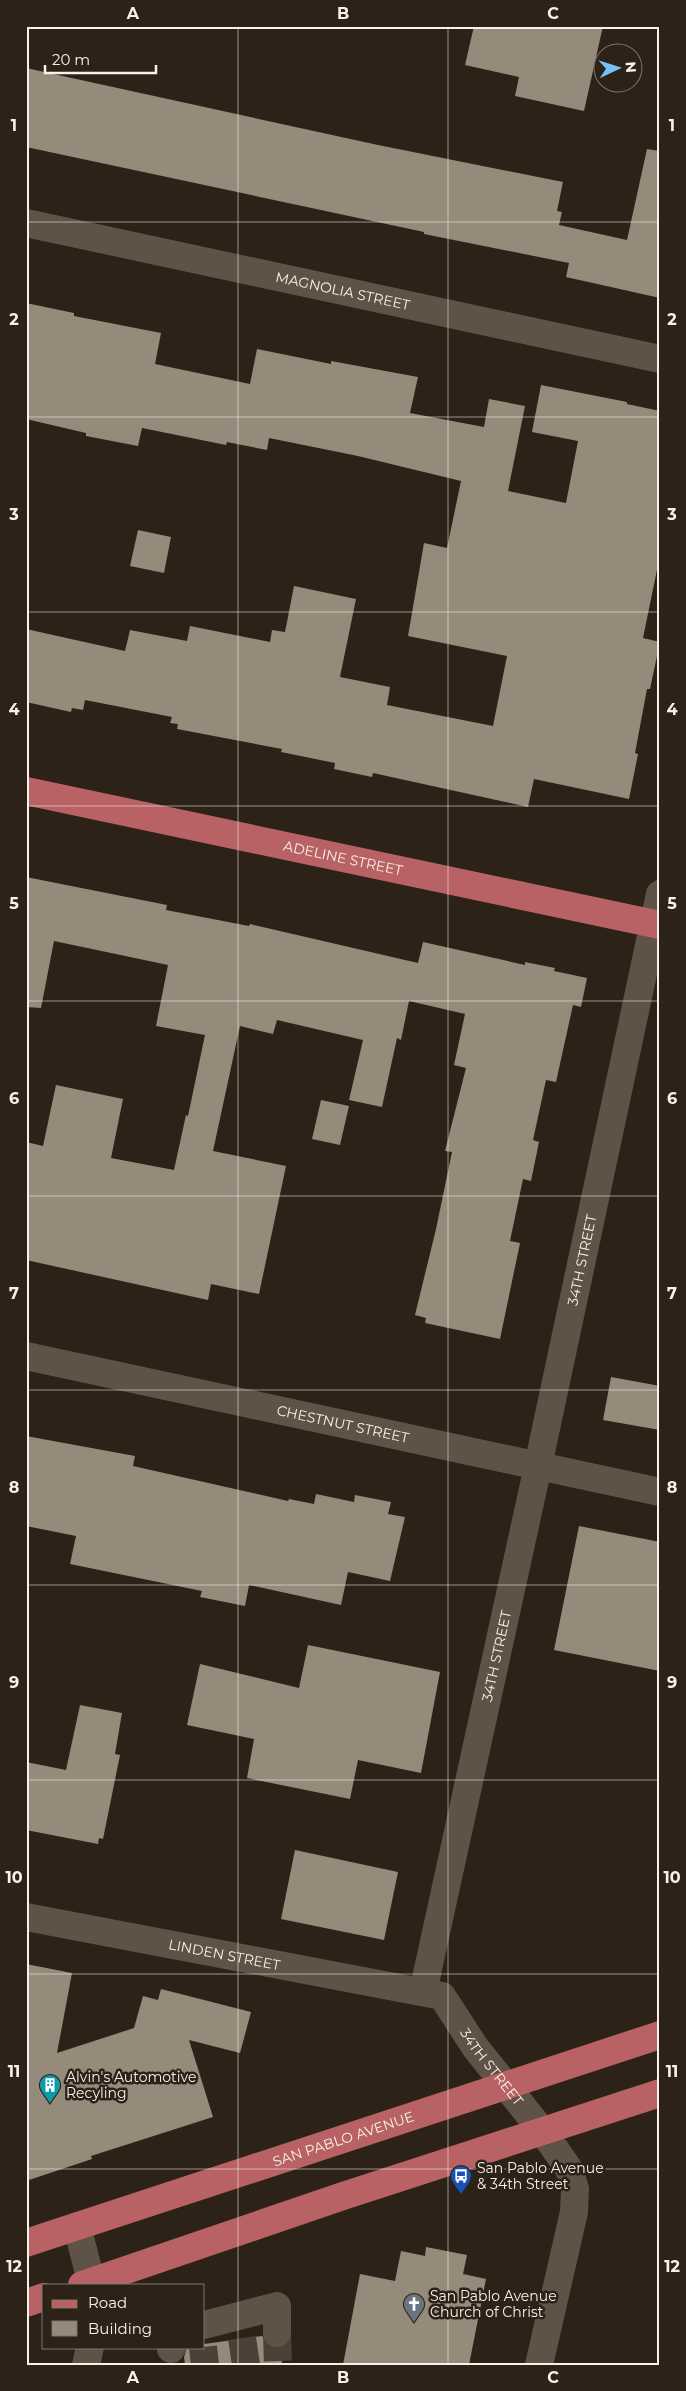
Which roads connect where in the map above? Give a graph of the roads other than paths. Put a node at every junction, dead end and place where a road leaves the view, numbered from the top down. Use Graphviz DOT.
graph roads {
  1 [pos="26,223"];
  2 [pos="660,359"];
  3 [pos="26,791"];
  4 [pos="660,894"];
  5 [pos="657,925"];
  6 [pos="26,1356"];
  7 [pos="538,1466"];
  8 [pos="660,1492"];
  9 [pos="26,1918"];
  10 [pos="423,1992"];
  11 [pos="660,2034"];
  12 [pos="505,2086"];
  13 [pos="660,2093"];
  14 [pos="543,2132"];
  15 [pos="77,2226"];
  16 [pos="26,2243"];
  17 [pos="89,2284"];
  18 [pos="42,2298"];
  19 [pos="26,2303"];
  20 [pos="205,2325"];
  21 [pos="277,2334"];
  22 [pos="90,2348"];
  23 [pos="86,2365"];
  24 [pos="540,2365"];
  1 -- 2 [label="street, MAGNOLIA STREET"];
  3 -- 5 [label="main road, ADELINE STREET"];
  4 -- 5 [label="street, 34TH STREET"];
  5 -- 7 [label="street, 34TH STREET"];
  6 -- 7 [label="street, CHESTNUT STREET"];
  7 -- 8 [label="street, CHESTNUT STREET"];
  7 -- 10 [label="street, 34TH STREET"];
  9 -- 10 [label="street, LINDEN STREET"];
  10 -- 12 [label="street, 34TH STREET"];
  11 -- 12 [label="main road, SAN PABLO AVENUE"];
  12 -- 14 [label="street, 34TH STREET"];
  12 -- 15 [label="main road, SAN PABLO AVENUE"];
  13 -- 14 [label="main road"];
  14 -- 17 [label="main road"];
  14 -- 24 [label="street, 34TH STREET"];
  15 -- 16 [label="main road, SAN PABLO AVENUE"];
  15 -- 17 [label="street"];
  18 -- 19 [label="main road"];
  20 -- 21 [label="street"];
  22 -- 23 [label="street"];
}
